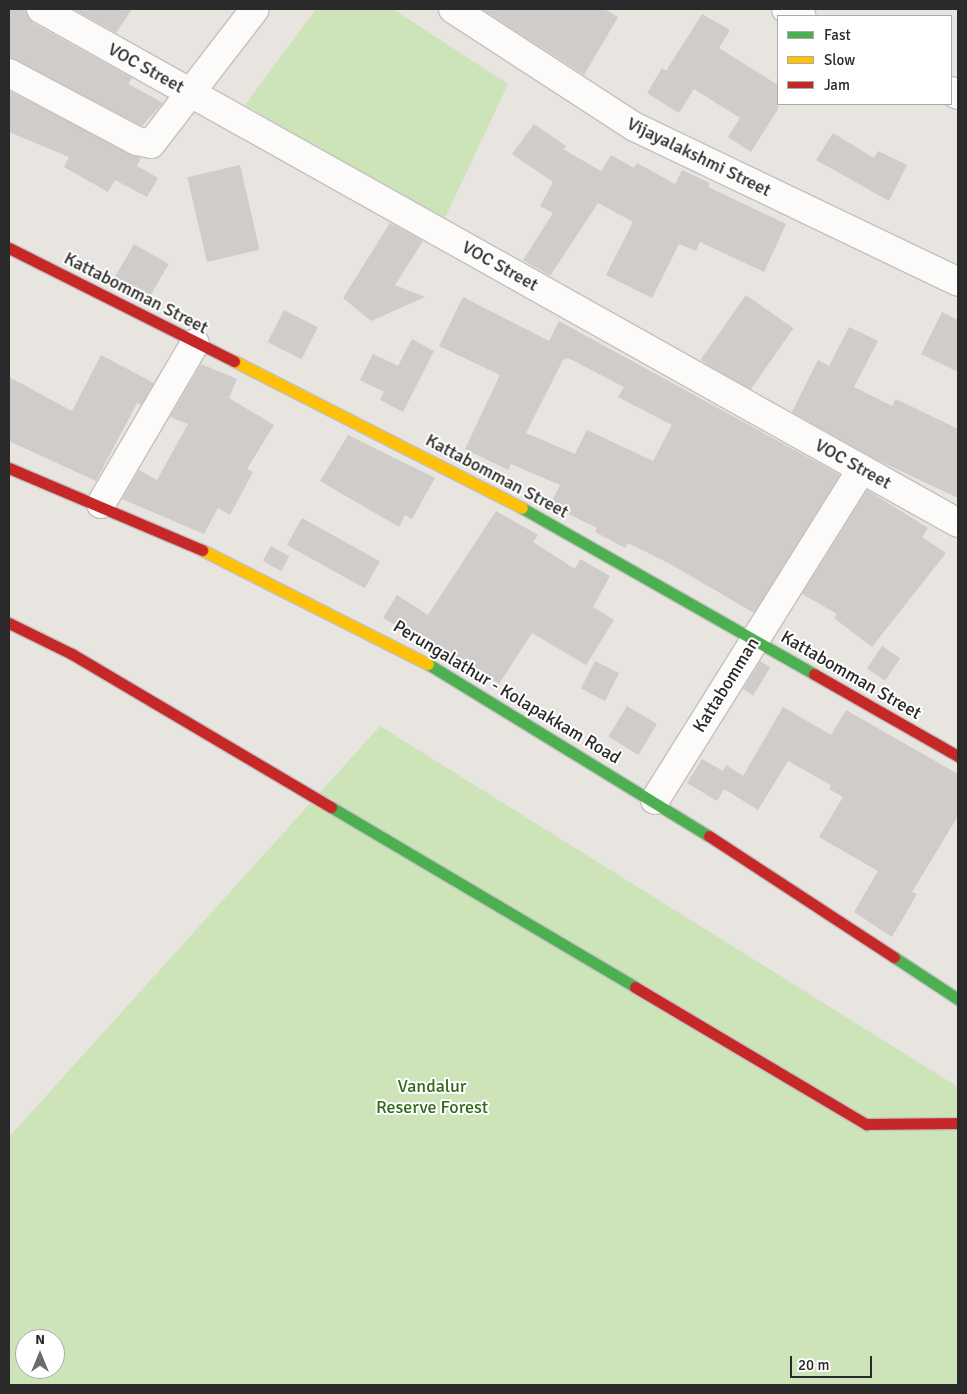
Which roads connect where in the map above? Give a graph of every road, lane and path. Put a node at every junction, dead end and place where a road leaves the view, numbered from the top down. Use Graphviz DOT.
graph roads {
  1 [pos="41,9"];
  2 [pos="255,9"];
  3 [pos="453,9"];
  4 [pos="786,9"];
  5 [pos="799,15"];
  6 [pos="9,73"];
  7 [pos="190,93"];
  8 [pos="9,248"];
  9 [pos="958,282"];
  10 [pos="195,343"];
  11 [pos="9,468"];
  12 [pos="862,470"];
  13 [pos="101,504"];
  14 [pos="958,523"];
  15 [pos="9,623"];
  16 [pos="755,640"];
  17 [pos="958,756"];
  18 [pos="654,800"];
  19 [pos="958,999"];
  20 [pos="958,1124"];
  1 -- 7 [label="street, VOC Street"];
  2 -- 7 [label="street"];
  3 -- 9 [label="street, Vijayalakshmi Street"];
  4 -- 5 [label="street"];
  6 -- 7 [label="street"];
  7 -- 12 [label="street, VOC Street"];
  8 -- 10 [label="street, Kattabomman Street"];
  10 -- 13 [label="street"];
  10 -- 16 [label="street, Kattabomman Street"];
  11 -- 13 [label="street, Perungalathur - Kolapakkam Road"];
  12 -- 14 [label="street, VOC Street"];
  12 -- 16 [label="street, Kattabomman"];
  13 -- 18 [label="street, Perungalathur - Kolapakkam Road"];
  15 -- 20 [label="street"];
  16 -- 17 [label="street, Kattabomman Street"];
  16 -- 18 [label="street, Kattabomman"];
  18 -- 19 [label="street, Perungalathur - Kolapakkam Road"];
}
